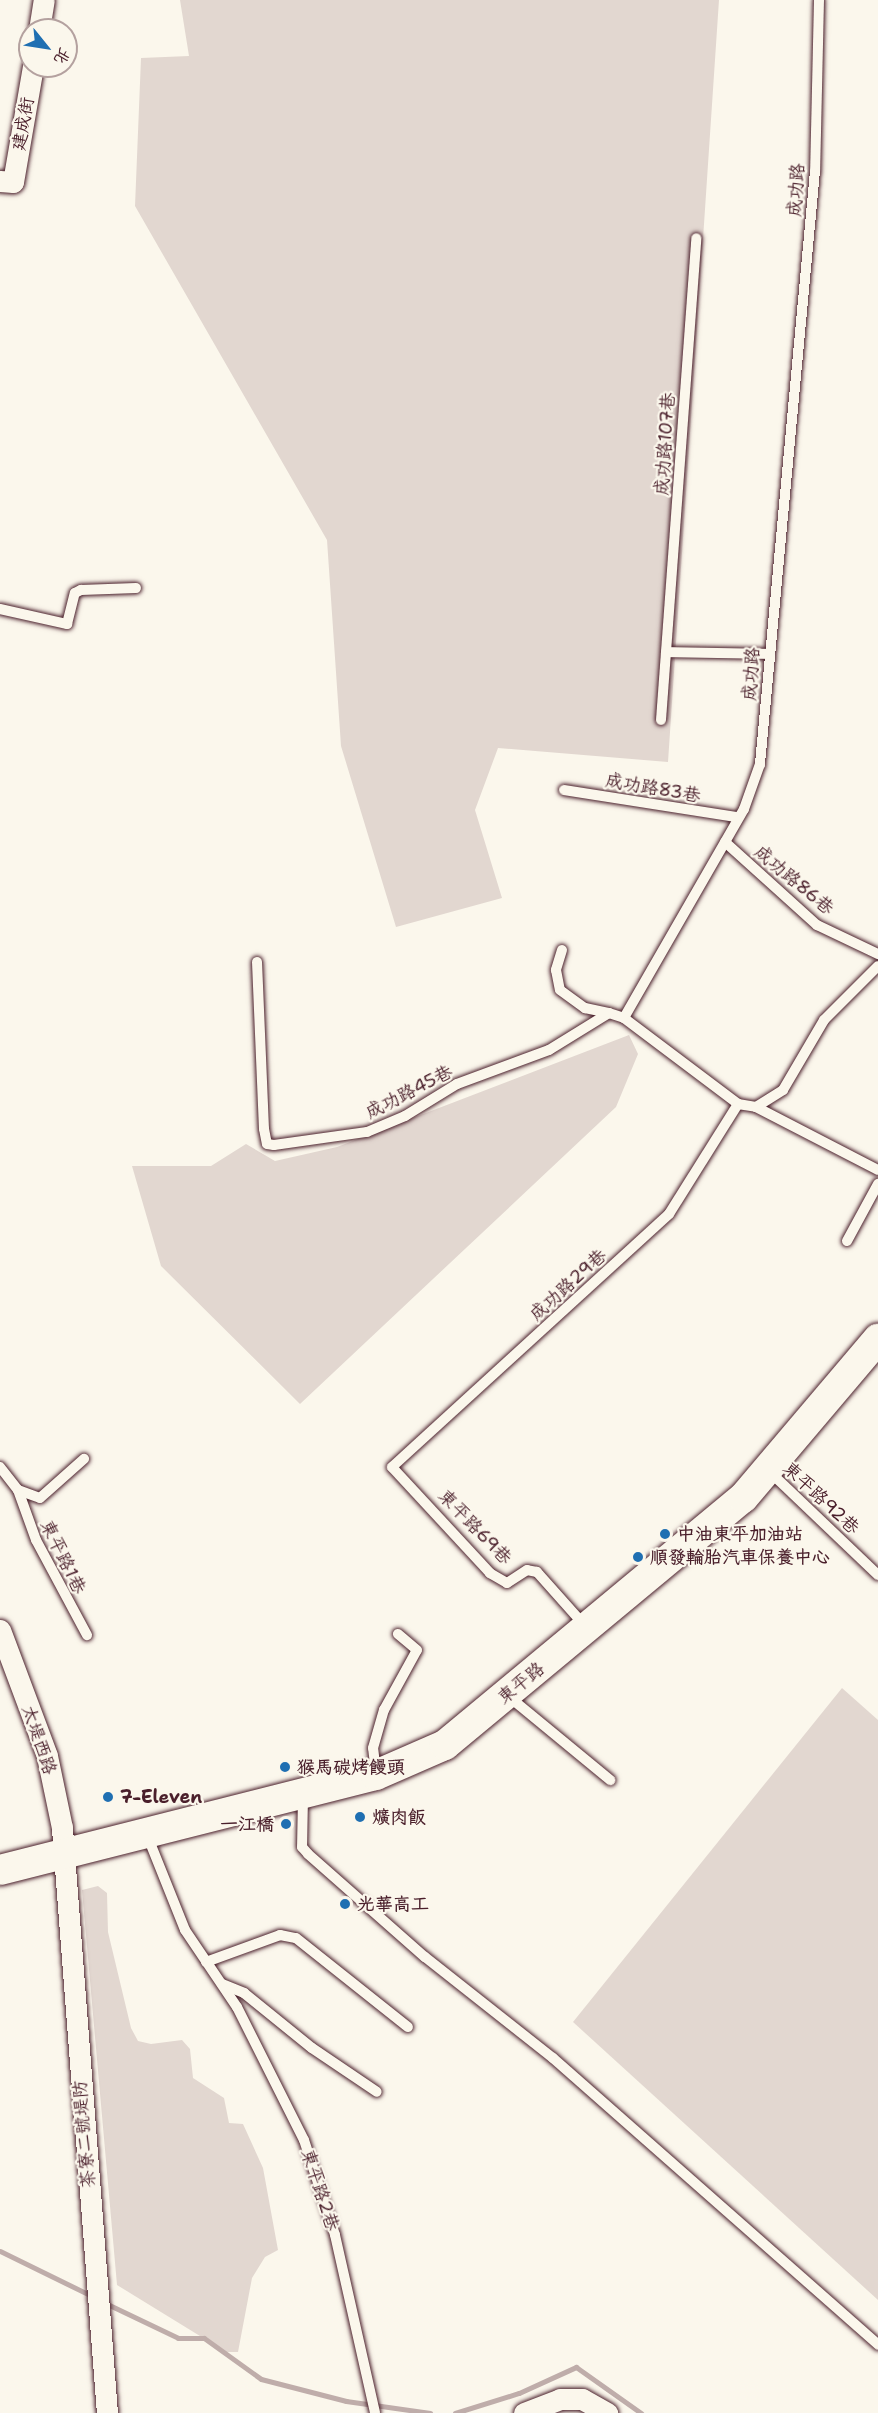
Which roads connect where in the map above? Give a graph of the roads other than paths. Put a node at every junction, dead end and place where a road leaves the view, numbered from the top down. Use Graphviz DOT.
graph roads {
  1 [pos="44,0"];
  2 [pos="819,0"];
  3 [pos="41,18"];
  4 [pos="30,78"];
  5 [pos="7,181"];
  6 [pos="696,238"];
  7 [pos="136,588"];
  8 [pos="0,609"];
  9 [pos="666,652"];
  10 [pos="769,654"];
  11 [pos="661,720"];
  12 [pos="564,790"];
  13 [pos="736,817"];
  14 [pos="725,842"];
  15 [pos="562,950"];
  16 [pos="878,954"];
  17 [pos="257,962"];
  18 [pos="878,966"];
  19 [pos="609,1013"];
  20 [pos="624,1018"];
  21 [pos="738,1104"];
  22 [pos="756,1107"];
  23 [pos="878,1170"];
  24 [pos="878,1184"];
  25 [pos="848,1241"];
  26 [pos="878,1339"];
  27 [pos="84,1459"];
  28 [pos="0,1467"];
  29 [pos="392,1467"];
  30 [pos="768,1470"];
  31 [pos="18,1490"];
  32 [pos="878,1575"];
  33 [pos="588,1629"];
  34 [pos="0,1630"];
  35 [pos="398,1634"];
  36 [pos="87,1635"];
  37 [pos="506,1695"];
  38 [pos="376,1775"];
  39 [pos="610,1780"];
  40 [pos="303,1793"];
  41 [pos="146,1832"];
  42 [pos="62,1854"];
  43 [pos="0,1870"];
  44 [pos="206,1962"];
  45 [pos="222,1984"];
  46 [pos="408,2027"];
  47 [pos="377,2092"];
  48 [pos="878,2345"];
  49 [pos="106,2413"];
  50 [pos="375,2413"];
  51 [pos="524,2413"];
  52 [pos="607,2413"];
  1 -- 3 [label="street"];
  2 -- 10 [label="lane, 成功路"];
  4 -- 5 [label="street, 建成街"];
  6 -- 9 [label="lane, 成功路107巷"];
  7 -- 8 [label="lane"];
  9 -- 10 [label="lane"];
  9 -- 11 [label="lane, 成功路107巷"];
  10 -- 13 [label="lane, 成功路"];
  12 -- 13 [label="lane, 成功路83巷"];
  13 -- 14 [label="lane, 成功路"];
  14 -- 16 [label="lane, 成功路86巷"];
  14 -- 20 [label="lane, 成功路"];
  15 -- 19 [label="lane"];
  17 -- 19 [label="lane, 成功路45巷"];
  18 -- 22 [label="lane"];
  19 -- 20 [label="lane"];
  20 -- 21 [label="lane"];
  21 -- 22 [label="lane"];
  21 -- 29 [label="lane, 成功路29巷"];
  22 -- 23 [label="lane"];
  24 -- 25 [label="lane"];
  26 -- 30 [label="main road, 東平路"];
  27 -- 31 [label="lane, 東平路1巷"];
  28 -- 31 [label="lane, 東平路1巷"];
  29 -- 33 [label="lane, 東平路69巷"];
  30 -- 32 [label="lane, 東平路92巷"];
  30 -- 33 [label="main road, 東平路"];
  31 -- 36 [label="lane, 東平路1巷"];
  33 -- 37 [label="main road, 東平路"];
  34 -- 42 [label="street, 太堤西路"];
  35 -- 38 [label="lane"];
  37 -- 38 [label="main road, 東平路"];
  37 -- 39 [label="lane"];
  38 -- 40 [label="main road, 東平路"];
  40 -- 41 [label="main road, 東平路"];
  40 -- 48 [label="lane"];
  41 -- 42 [label="main road, 東平路"];
  41 -- 44 [label="lane, 東平路2巷"];
  42 -- 43 [label="main road"];
  42 -- 49 [label="street, 茶寮二號堤防"];
  44 -- 45 [label="lane, 東平路2巷"];
  44 -- 46 [label="lane"];
  45 -- 47 [label="lane, 東平路2巷"];
  45 -- 50 [label="lane, 東平路2巷"];
  51 -- 52 [label="street"];
}
